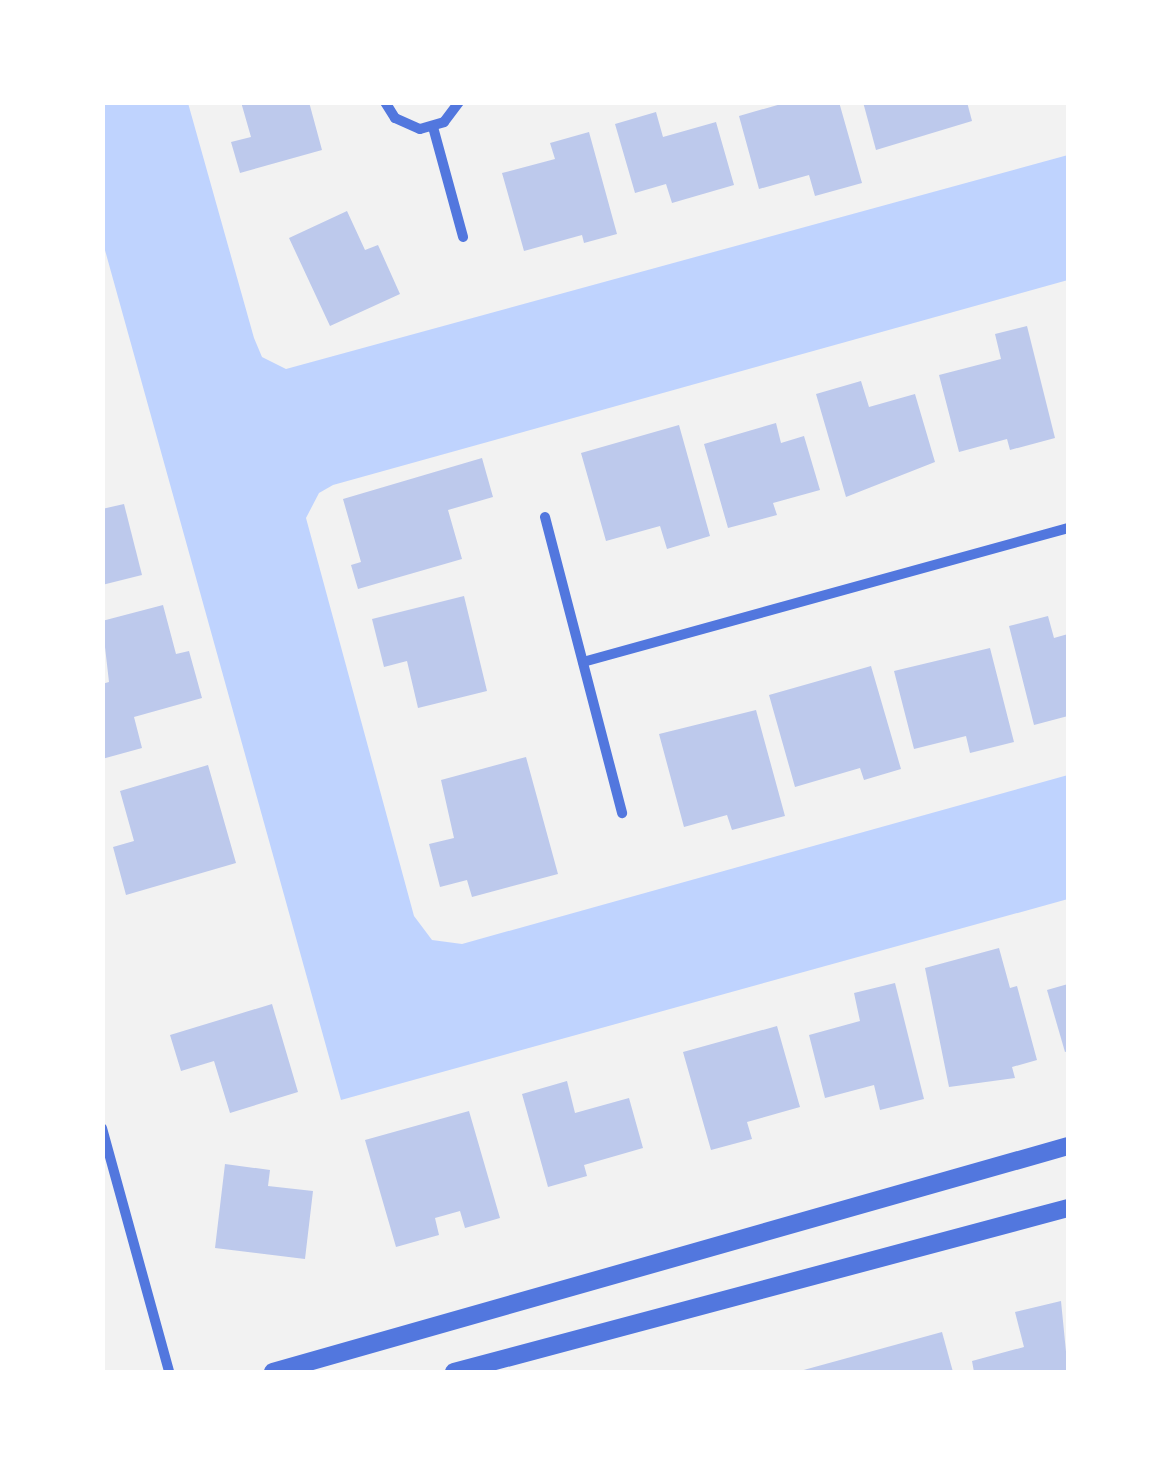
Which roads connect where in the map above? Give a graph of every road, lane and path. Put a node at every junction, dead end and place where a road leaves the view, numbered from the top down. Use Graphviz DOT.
graph roads {
  1 [pos="385,102"];
  2 [pos="459,102"];
  3 [pos="433,127"];
  4 [pos="463,236"];
  5 [pos="545,516"];
  6 [pos="1068,528"];
  7 [pos="582,662"];
  8 [pos="622,813"];
  9 [pos="102,1128"];
  10 [pos="1068,1146"];
  11 [pos="1068,1208"];
  12 [pos="170,1372"];
  13 [pos="274,1372"];
  14 [pos="454,1372"];
  1 -- 3 [label="street"];
  2 -- 3 [label="street"];
  3 -- 4 [label="street"];
  5 -- 7 [label="street"];
  6 -- 7 [label="street"];
  7 -- 8 [label="street"];
  9 -- 12 [label="street"];
  10 -- 13 [label="street"];
  11 -- 14 [label="street"];
}
